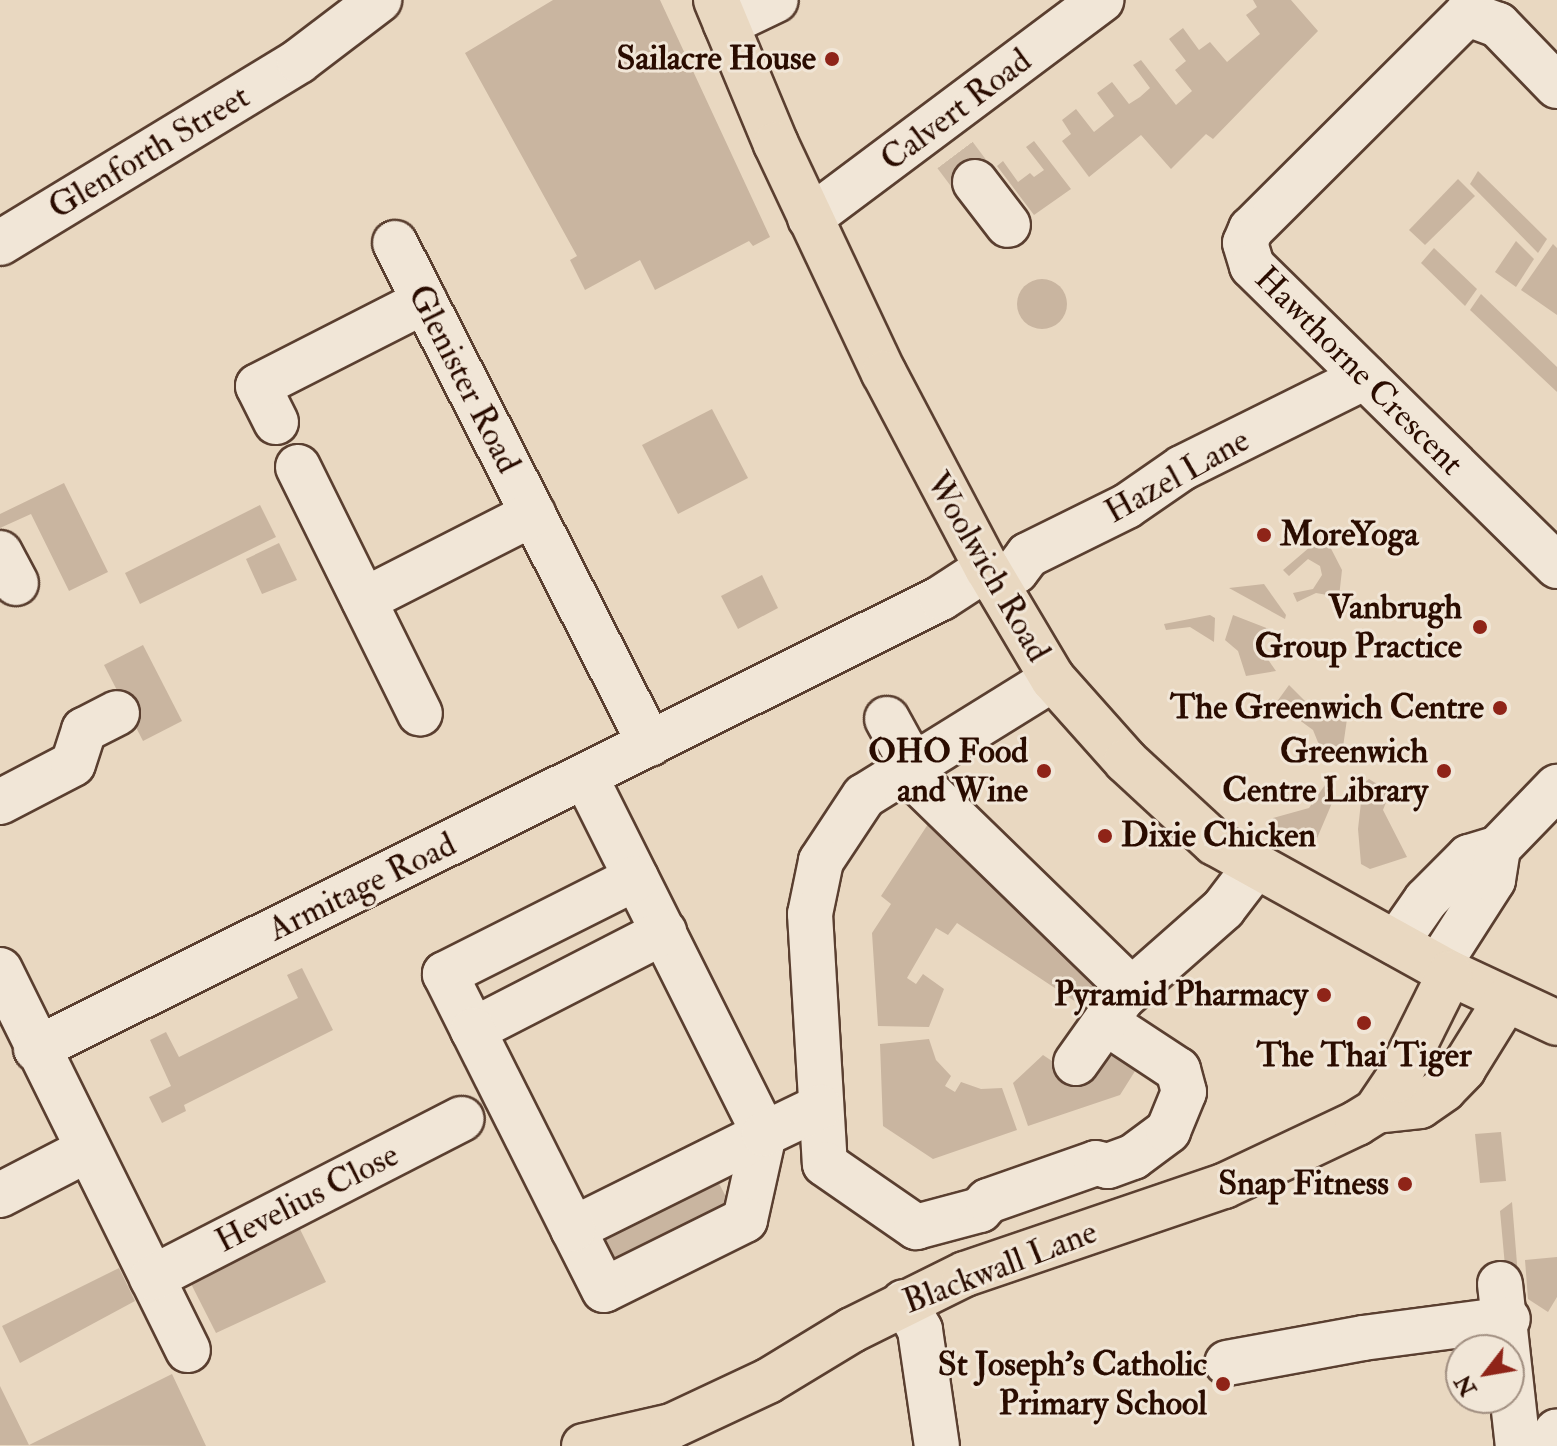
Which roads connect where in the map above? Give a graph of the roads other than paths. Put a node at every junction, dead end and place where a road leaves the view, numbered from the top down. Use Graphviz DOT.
graph roads {
  1 [pos="379,0"];
  2 [pos="776,0"];
  3 [pos="1101,0"];
  4 [pos="721,12"];
  5 [pos="1557,86"];
  6 [pos="955,155"];
  7 [pos="810,218"];
  8 [pos="1008,225"];
  9 [pos="0,243"];
  10 [pos="395,243"];
  11 [pos="425,301"];
  12 [pos="1365,377"];
  13 [pos="267,404"];
  14 [pos="298,467"];
  15 [pos="533,514"];
  16 [pos="1551,547"];
  17 [pos="991,576"];
  18 [pos="364,600"];
  19 [pos="1053,679"];
  20 [pos="117,713"];
  21 [pos="420,714"];
  22 [pos="887,719"];
  23 [pos="650,744"];
  24 [pos="911,770"];
  25 [pos="585,776"];
  26 [pos="1557,787"];
  27 [pos="0,802"];
  28 [pos="1498,848"];
  29 [pos="1255,867"];
  30 [pos="636,878"];
  31 [pos="664,932"];
  32 [pos="1396,943"];
  33 [pos="1444,969"];
  34 [pos="0,970"];
  35 [pos="1506,1000"];
  36 [pos="1118,1006"];
  37 [pos="1557,1023"];
  38 [pos="473,1030"];
  39 [pos="36,1049"];
  40 [pos="1076,1063"];
  41 [pos="820,1107"];
  42 [pos="1376,1111"];
  43 [pos="461,1119"];
  44 [pos="764,1134"];
  45 [pos="87,1150"];
  46 [pos="0,1195"];
  47 [pos="573,1229"];
  48 [pos="152,1278"];
  49 [pos="904,1302"];
  50 [pos="188,1350"];
  51 [pos="1227,1363"];
  52 [pos="1557,1431"];
  53 [pos="601,1444"];
  54 [pos="937,1446"];
  55 [pos="1518,1446"];
  56 [pos="1548,1446"];
  1 -- 9 [label="street, Glenforth Street"];
  2 -- 4 [label="street"];
  3 -- 6 [label="street, Calvert Road"];
  4 -- 7 [label="main road, Woolwich Road"];
  5 -- 12 [label="street, Hawthorne Crescent"];
  6 -- 7 [label="street, Calvert Road"];
  6 -- 8 [label="street"];
  7 -- 17 [label="main road, Woolwich Road"];
  10 -- 11 [label="street, Glenister Road"];
  11 -- 13 [label="street"];
  11 -- 15 [label="street, Glenister Road"];
  12 -- 16 [label="street, Hawthorne Crescent"];
  12 -- 17 [label="street, Hazel Lane"];
  14 -- 18 [label="street"];
  15 -- 18 [label="street, Glenister Road"];
  15 -- 23 [label="street, Glenister Road"];
  17 -- 19 [label="main road, Woolwich Road"];
  17 -- 23 [label="street, Armitage Road"];
  18 -- 21 [label="street"];
  19 -- 24 [label="street"];
  19 -- 29 [label="main road, Woolwich Road"];
  20 -- 27 [label="street"];
  22 -- 24 [label="street"];
  23 -- 25 [label="street, Armitage Road"];
  24 -- 36 [label="street"];
  24 -- 41 [label="street"];
  25 -- 30 [label="street"];
  25 -- 39 [label="street, Armitage Road"];
  26 -- 28 [label="street"];
  28 -- 32 [label="street"];
  28 -- 33 [label="street"];
  29 -- 32 [label="main road, Woolwich Road"];
  29 -- 36 [label="street"];
  30 -- 31 [label="street"];
  30 -- 38 [label="street"];
  31 -- 38 [label="street"];
  31 -- 44 [label="street"];
  32 -- 33 [label="main road, Woolwich Road"];
  33 -- 35 [label="main road, Woolwich Road"];
  33 -- 42 [label="main road"];
  34 -- 39 [label="street"];
  35 -- 37 [label="main road, Woolwich Road"];
  35 -- 42 [label="main road, Blackwall Lane"];
  36 -- 40 [label="street"];
  36 -- 41 [label="street"];
  38 -- 47 [label="street"];
  39 -- 45 [label="street"];
  41 -- 44 [label="street"];
  42 -- 49 [label="main road, Blackwall Lane"];
  43 -- 48 [label="street, Hevelius Close"];
  44 -- 47 [label="street"];
  44 -- 47 [label="street"];
  45 -- 46 [label="street"];
  45 -- 48 [label="street"];
  48 -- 50 [label="street"];
  49 -- 53 [label="main road, Blackwall Lane"];
  49 -- 54 [label="street"];
  51 -- 55 [label="street"];
  52 -- 56 [label="street"];
}
